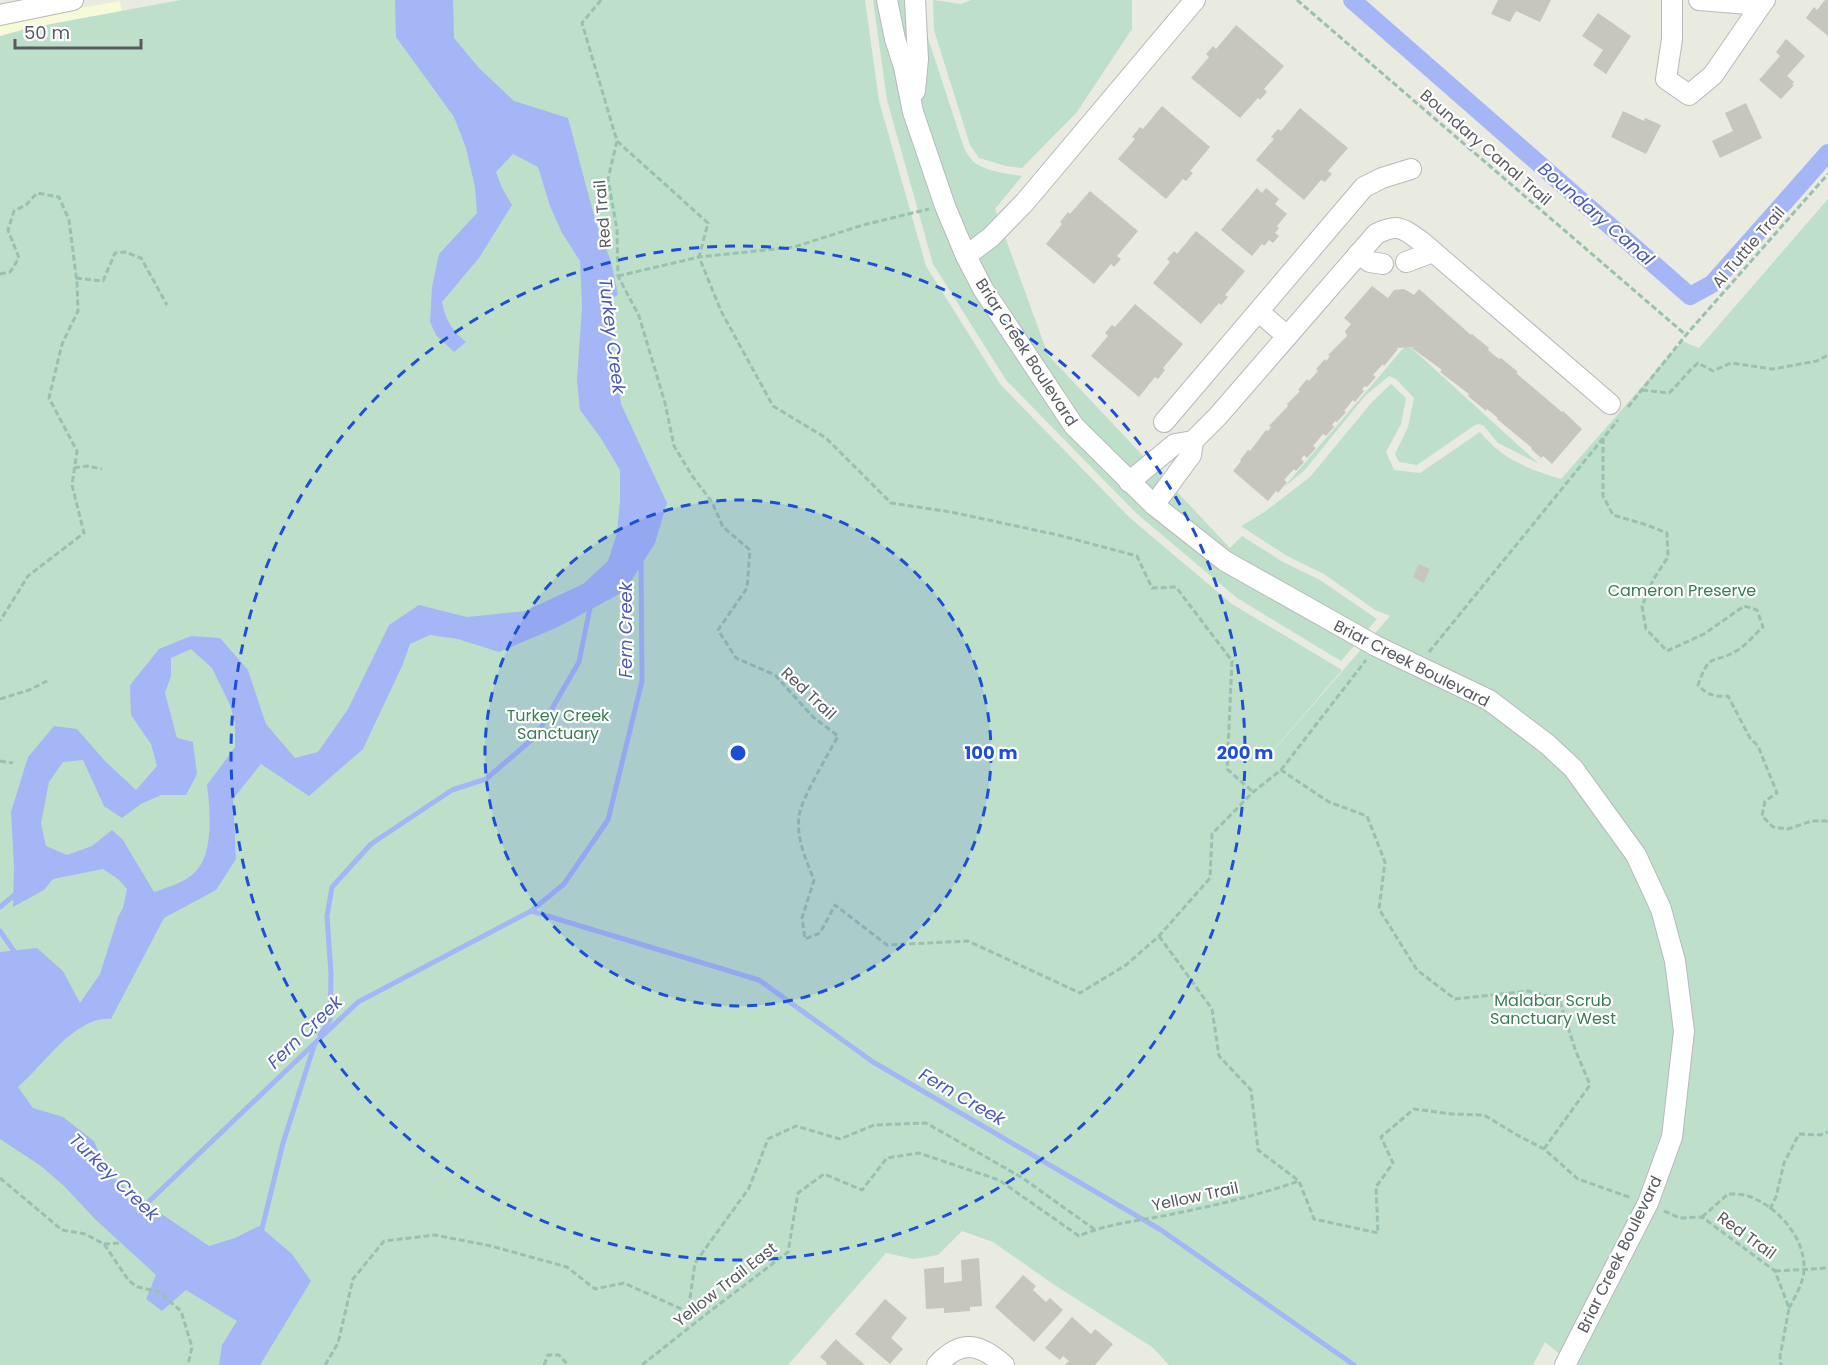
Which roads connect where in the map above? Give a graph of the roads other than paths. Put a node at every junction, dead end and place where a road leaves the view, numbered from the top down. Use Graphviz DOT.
graph roads {
  1 [pos="73,0"];
  2 [pos="887,0"];
  3 [pos="915,0"];
  4 [pos="1672,0"];
  5 [pos="1699,0"];
  6 [pos="1763,2"];
  7 [pos="1186,4"];
  8 [pos="0,15"];
  9 [pos="914,112"];
  10 [pos="1412,169"];
  11 [pos="1433,252"];
  12 [pos="1358,254"];
  13 [pos="966,256"];
  14 [pos="1406,262"];
  15 [pos="1383,264"];
  16 [pos="1259,312"];
  17 [pos="1287,336"];
  18 [pos="1610,404"];
  19 [pos="1164,422"];
  20 [pos="1193,441"];
  21 [pos="1129,482"];
  22 [pos="1154,505"];
  23 [pos="937,1365"];
  24 [pos="1004,1365"];
  25 [pos="1565,1365"];
  1 -- 8 [label="street"];
  2 -- 9 [label="street, Briar Creek Boulevard"];
  3 -- 9 [label="street, Briar Creek Boulevard"];
  4 -- 6 [label="street"];
  5 -- 6 [label="street"];
  7 -- 13 [label="street"];
  9 -- 13 [label="street, Briar Creek Boulevard"];
  10 -- 16 [label="street"];
  11 -- 12 [label="street"];
  11 -- 14 [label="street"];
  11 -- 18 [label="street"];
  12 -- 15 [label="street"];
  12 -- 17 [label="street"];
  13 -- 21 [label="street, Briar Creek Boulevard"];
  16 -- 17 [label="street"];
  16 -- 19 [label="street"];
  17 -- 20 [label="street"];
  20 -- 21 [label="street"];
  20 -- 22 [label="street"];
  21 -- 22 [label="street, Briar Creek Boulevard"];
  22 -- 25 [label="street, Briar Creek Boulevard"];
  23 -- 24 [label="street"];
}
